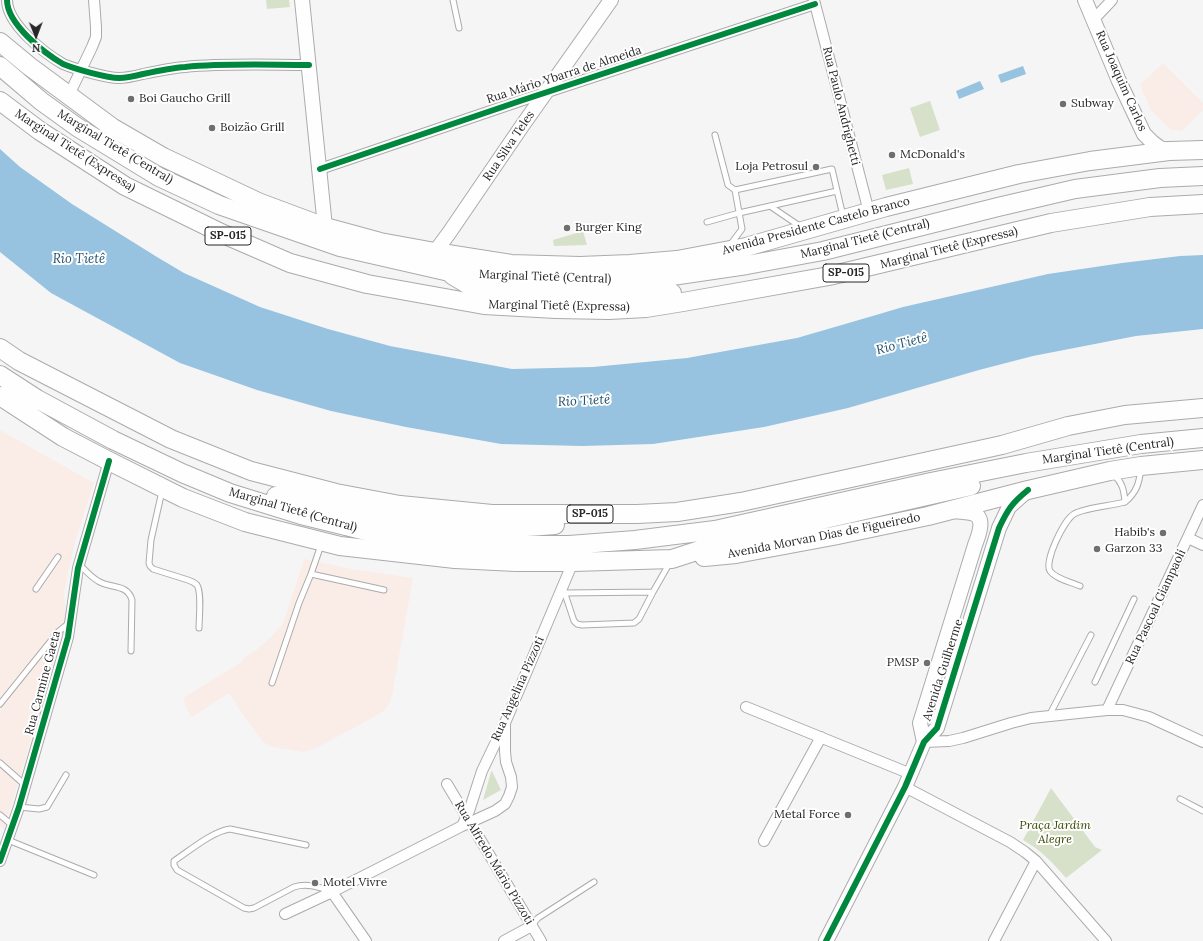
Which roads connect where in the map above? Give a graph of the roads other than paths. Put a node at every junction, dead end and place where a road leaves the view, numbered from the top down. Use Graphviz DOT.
graph roads {
  1 [pos="7,0"];
  2 [pos="94,0"];
  3 [pos="302,0"];
  4 [pos="453,0"];
  5 [pos="611,0"];
  6 [pos="1085,0"];
  7 [pos="1112,0"];
  8 [pos="814,2"];
  9 [pos="1094,19"];
  10 [pos="458,28"];
  11 [pos="0,42"];
  12 [pos="309,65"];
  13 [pos="0,66"];
  14 [pos="81,70"];
  15 [pos="547,92"];
  16 [pos="69,95"];
  17 [pos="0,101"];
  18 [pos="714,135"];
  19 [pos="1203,150"];
  20 [pos="1169,151"];
  21 [pos="320,169"];
  22 [pos="1203,176"];
  23 [pos="735,190"];
  24 [pos="837,191"];
  25 [pos="1203,204"];
  26 [pos="770,206"];
  27 [pos="998,206"];
  28 [pos="869,212"];
  29 [pos="739,213"];
  30 [pos="843,219"];
  31 [pos="707,222"];
  32 [pos="326,227"];
  33 [pos="805,230"];
  34 [pos="746,247"];
  35 [pos="727,251"];
  36 [pos="435,252"];
  37 [pos="445,271"];
  38 [pos="830,276"];
  39 [pos="0,348"];
  40 [pos="0,375"];
  41 [pos="0,396"];
  42 [pos="1203,408"];
  43 [pos="1203,438"];
  44 [pos="1203,460"];
  45 [pos="109,461"];
  46 [pos="1026,463"];
  47 [pos="1141,466"];
  48 [pos="1110,471"];
  49 [pos="182,473"];
  50 [pos="163,488"];
  51 [pos="1028,490"];
  52 [pos="1125,502"];
  53 [pos="1203,505"];
  54 [pos="951,510"];
  55 [pos="637,514"];
  56 [pos="1188,538"];
  57 [pos="323,541"];
  58 [pos="1203,545"];
  59 [pos="58,557"];
  60 [pos="672,559"];
  61 [pos="573,562"];
  62 [pos="79,564"];
  63 [pos="311,574"];
  64 [pos="1080,586"];
  65 [pos="36,589"];
  66 [pos="384,590"];
  67 [pos="564,590"];
  68 [pos="653,592"];
  69 [pos="961,593"];
  70 [pos="977,598"];
  71 [pos="1134,599"];
  72 [pos="69,623"];
  73 [pos="199,628"];
  74 [pos="1091,635"];
  75 [pos="131,651"];
  76 [pos="1095,682"];
  77 [pos="272,683"];
  78 [pos="0,704"];
  79 [pos="746,707"];
  80 [pos="1108,710"];
  81 [pos="1049,716"];
  82 [pos="505,723"];
  83 [pos="821,737"];
  84 [pos="924,742"];
  85 [pos="1203,742"];
  86 [pos="0,763"];
  87 [pos="911,774"];
  88 [pos="66,775"];
  89 [pos="447,784"];
  90 [pos="25,785"];
  91 [pos="905,787"];
  92 [pos="1180,799"];
  93 [pos="19,807"];
  94 [pos="1203,811"];
  95 [pos="0,815"];
  96 [pos="466,822"];
  97 [pos="13,826"];
  98 [pos="8,840"];
  99 [pos="764,842"];
  100 [pos="306,845"];
  101 [pos="0,861"];
  102 [pos="1036,861"];
  103 [pos="94,875"];
  104 [pos="594,882"];
  105 [pos="332,892"];
  106 [pos="285,914"];
  107 [pos="532,925"];
  108 [pos="366,941"];
  109 [pos="504,941"];
  110 [pos="541,941"];
  111 [pos="826,941"];
  112 [pos="994,941"];
  113 [pos="1105,941"];
  1 -- 14 [label="street"];
  2 -- 14 [label="street"];
  3 -- 12 [label="street"];
  4 -- 10 [label="lane"];
  5 -- 15 [label="street, Rua Silva Teles"];
  6 -- 9 [label="street, Rua Joaquim Carlos"];
  7 -- 9 [label="street"];
  8 -- 15 [label="street, Rua Mário Ybarra de Almeida"];
  8 -- 28 [label="street, Rua Paulo Andrighetti"];
  9 -- 20 [label="street, Rua Joaquim Carlos"];
  11 -- 16 [label="highway, Avenida Presidente Castelo Branco"];
  12 -- 14 [label="street"];
  12 -- 21 [label="street"];
  13 -- 37 [label="highway, Marginal Tietê (Central)"];
  14 -- 16 [label="street"];
  15 -- 21 [label="street, Rua Mário Ybarra de Almeida"];
  15 -- 36 [label="street, Rua Silva Teles"];
  16 -- 32 [label="highway, Avenida Presidente Castelo Branco"];
  17 -- 38 [label="highway, Marginal Tietê (Expressa) / SP-015"];
  18 -- 23 [label="lane"];
  19 -- 20 [label="highway, Avenida Presidente Castelo Branco"];
  20 -- 28 [label="highway, Avenida Presidente Castelo Branco"];
  21 -- 32 [label="street"];
  22 -- 27 [label="highway, Marginal Tietê (Central)"];
  23 -- 24 [label="lane"];
  23 -- 29 [label="lane"];
  24 -- 26 [label="lane"];
  24 -- 30 [label="lane"];
  25 -- 38 [label="highway, Marginal Tietê (Expressa) / SP-015"];
  26 -- 29 [label="lane"];
  26 -- 33 [label="lane"];
  27 -- 34 [label="highway"];
  27 -- 37 [label="highway, Marginal Tietê (Central)"];
  28 -- 30 [label="highway, Avenida Presidente Castelo Branco"];
  29 -- 31 [label="lane"];
  29 -- 35 [label="lane"];
  30 -- 33 [label="highway, Avenida Presidente Castelo Branco"];
  32 -- 36 [label="highway, Avenida Presidente Castelo Branco"];
  33 -- 34 [label="highway, Avenida Presidente Castelo Branco"];
  34 -- 35 [label="highway, Avenida Presidente Castelo Branco"];
  35 -- 36 [label="highway, Avenida Presidente Castelo Branco"];
  37 -- 38 [label="highway"];
  39 -- 55 [label="highway, SP-015"];
  40 -- 49 [label="highway, Marginal Tietê (Central)"];
  41 -- 45 [label="highway"];
  42 -- 55 [label="highway, SP-015"];
  43 -- 46 [label="highway, Marginal Tietê (Central)"];
  44 -- 47 [label="highway, Avenida Morvan Dias de Figueiredo"];
  45 -- 50 [label="highway"];
  45 -- 62 [label="street, Rua Carmine Gaeta"];
  46 -- 49 [label="highway, Marginal Tietê (Central)"];
  46 -- 60 [label="highway"];
  47 -- 48 [label="highway, Avenida Morvan Dias de Figueiredo"];
  47 -- 52 [label="lane"];
  48 -- 51 [label="highway, Avenida Morvan Dias de Figueiredo"];
  48 -- 52 [label="lane"];
  49 -- 55 [label="highway"];
  50 -- 57 [label="highway"];
  50 -- 73 [label="lane"];
  51 -- 54 [label="highway, Avenida Morvan Dias de Figueiredo"];
  51 -- 70 [label="street, Avenida Guilherme"];
  52 -- 64 [label="lane"];
  53 -- 56 [label="street, Rua Pascoal Giampaoli"];
  54 -- 60 [label="highway, Avenida Morvan Dias de Figueiredo"];
  54 -- 69 [label="street, Avenida Guilherme"];
  56 -- 58 [label="street"];
  56 -- 80 [label="street, Rua Pascoal Giampaoli"];
  57 -- 61 [label="highway"];
  57 -- 63 [label="lane"];
  59 -- 65 [label="lane"];
  60 -- 61 [label="highway"];
  60 -- 68 [label="lane"];
  61 -- 67 [label="street, Rua Angelina Pizzoti"];
  62 -- 72 [label="street, Rua Carmine Gaeta"];
  62 -- 75 [label="lane"];
  63 -- 66 [label="lane"];
  63 -- 77 [label="lane"];
  67 -- 68 [label="lane"];
  67 -- 68 [label="lane"];
  67 -- 82 [label="street, Rua Angelina Pizzoti"];
  69 -- 70 [label="street"];
  69 -- 84 [label="street, Avenida Guilherme"];
  70 -- 84 [label="street, Avenida Guilherme"];
  71 -- 76 [label="lane"];
  72 -- 78 [label="lane"];
  72 -- 90 [label="street, Rua Carmine Gaeta"];
  74 -- 81 [label="lane"];
  79 -- 83 [label="street"];
  80 -- 81 [label="street"];
  80 -- 85 [label="street"];
  81 -- 84 [label="street"];
  82 -- 96 [label="street, Rua Angelina Pizzoti"];
  82 -- 96 [label="street"];
  83 -- 87 [label="street"];
  83 -- 99 [label="street"];
  84 -- 87 [label="street, Avenida Guilherme"];
  86 -- 90 [label="lane"];
  87 -- 91 [label="street, Avenida Guilherme"];
  88 -- 93 [label="lane"];
  89 -- 96 [label="street, Rua Alfredo Mário Pizzoti"];
  90 -- 93 [label="street, Rua Carmine Gaeta"];
  91 -- 102 [label="street"];
  91 -- 111 [label="street, Avenida Guilherme"];
  92 -- 94 [label="lane"];
  93 -- 97 [label="street, Rua Carmine Gaeta"];
  95 -- 97 [label="lane"];
  96 -- 105 [label="street"];
  96 -- 107 [label="street, Rua Alfredo Mário Pizzoti"];
  97 -- 98 [label="street, Rua Carmine Gaeta"];
  98 -- 101 [label="street, Rua Carmine Gaeta"];
  98 -- 103 [label="lane"];
  100 -- 105 [label="lane"];
  102 -- 112 [label="street"];
  102 -- 113 [label="street"];
  104 -- 107 [label="lane"];
  105 -- 106 [label="street"];
  105 -- 108 [label="street"];
  107 -- 109 [label="street"];
  107 -- 110 [label="street, Rua Alfredo Mário Pizzoti"];
}
